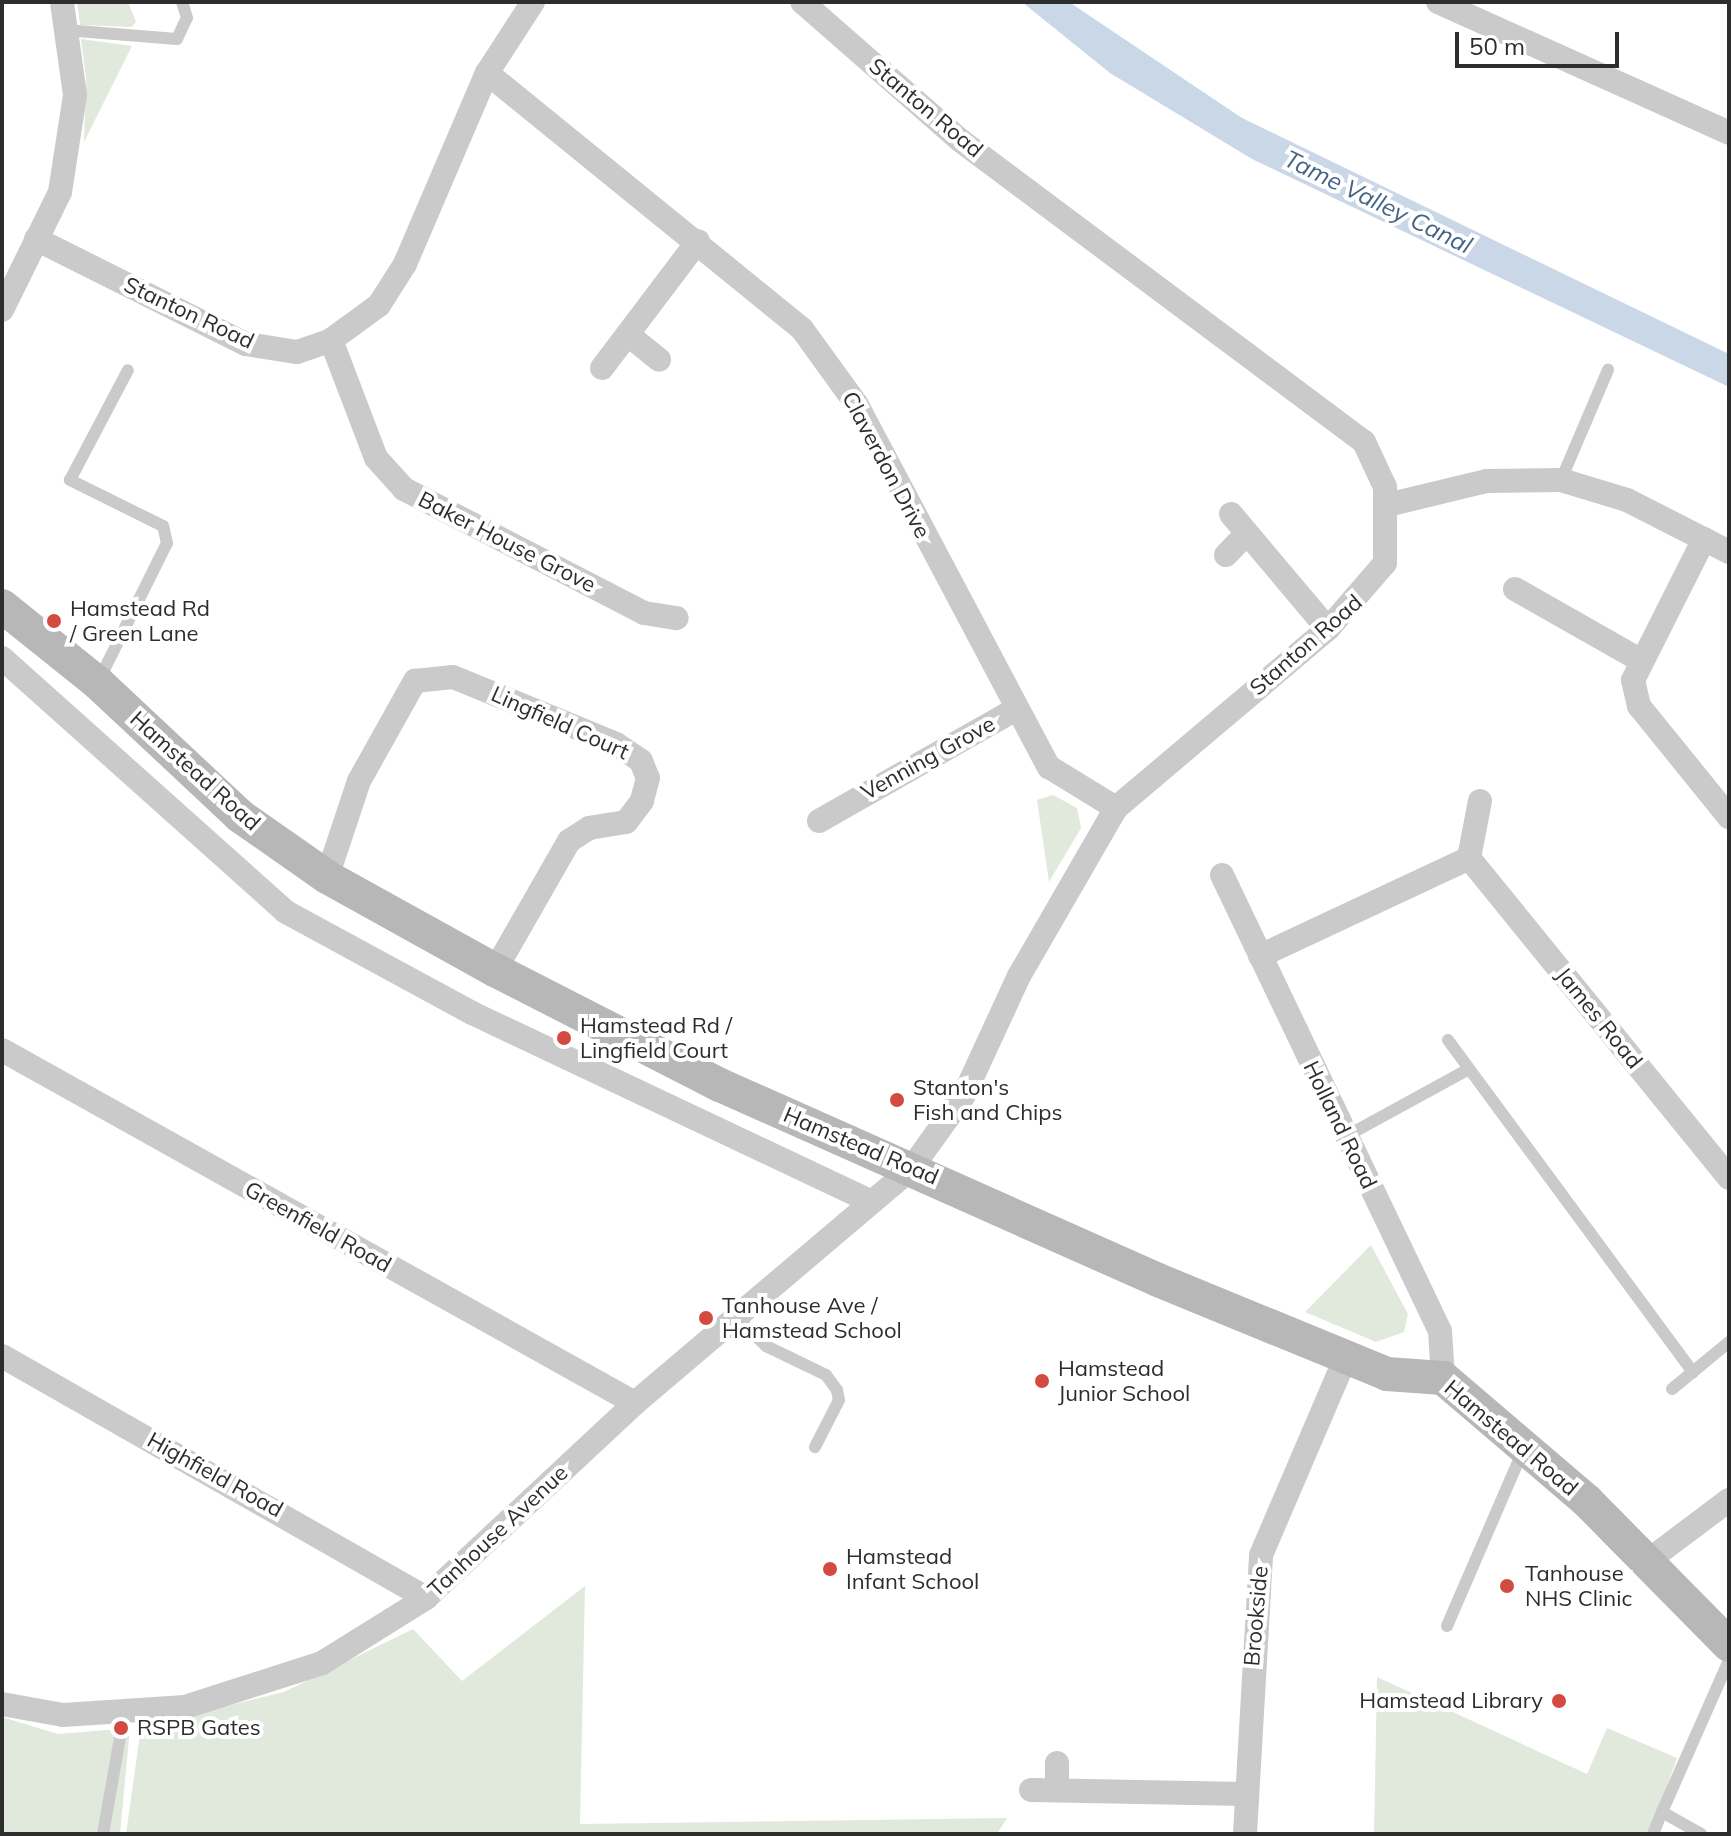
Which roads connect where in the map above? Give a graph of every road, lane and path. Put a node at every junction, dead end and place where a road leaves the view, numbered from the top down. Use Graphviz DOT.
graph roads {
  1 [pos="62,2"];
  2 [pos="182,2"];
  3 [pos="533,2"];
  4 [pos="802,2"];
  5 [pos="1438,2"];
  6 [pos="65,30"];
  7 [pos="487,73"];
  8 [pos="1729,133"];
  9 [pos="36,239"];
  10 [pos="698,241"];
  11 [pos="2,310"];
  12 [pos="631,337"];
  13 [pos="331,340"];
  14 [pos="659,360"];
  15 [pos="602,368"];
  16 [pos="128,370"];
  17 [pos="1608,370"];
  18 [pos="1561,480"];
  19 [pos="1387,505"];
  20 [pos="1231,514"];
  21 [pos="1246,534"];
  22 [pos="1704,539"];
  23 [pos="1729,552"];
  24 [pos="1226,555"];
  25 [pos="1515,589"];
  26 [pos="2,607"];
  27 [pos="677,618"];
  28 [pos="1328,629"];
  29 [pos="2,658"];
  30 [pos="1640,660"];
  31 [pos="98,683"];
  32 [pos="1014,710"];
  33 [pos="1480,801"];
  34 [pos="1116,808"];
  35 [pos="1729,817"];
  36 [pos="819,821"];
  37 [pos="1469,858"];
  38 [pos="1222,875"];
  39 [pos="327,877"];
  40 [pos="1260,956"];
  41 [pos="495,970"];
  42 [pos="1448,1040"];
  43 [pos="2,1050"];
  44 [pos="1469,1069"];
  45 [pos="1352,1133"];
  46 [pos="911,1169"];
  47 [pos="1729,1178"];
  48 [pos="868,1200"];
  49 [pos="734,1315"];
  50 [pos="1729,1342"];
  51 [pos="2,1356"];
  52 [pos="1345,1359"];
  53 [pos="1693,1372"];
  54 [pos="1443,1378"];
  55 [pos="1672,1389"];
  56 [pos="635,1403"];
  57 [pos="815,1447"];
  58 [pos="1524,1447"];
  59 [pos="1729,1500"];
  60 [pos="1649,1560"];
  61 [pos="426,1598"];
  62 [pos="1447,1626"];
  63 [pos="1729,1645"];
  64 [pos="1729,1660"];
  65 [pos="2,1704"];
  66 [pos="124,1715"];
  67 [pos="1057,1763"];
  68 [pos="1031,1790"];
  69 [pos="1057,1790"];
  70 [pos="1245,1794"];
  71 [pos="1662,1812"];
  72 [pos="103,1834"];
  73 [pos="1245,1834"];
  74 [pos="1653,1834"];
  75 [pos="1701,1834"];
  1 -- 6 [label="street"];
  2 -- 6 [label="lane"];
  3 -- 7 [label="street, Stanton Road"];
  4 -- 19 [label="street, Stanton Road"];
  5 -- 8 [label="street"];
  6 -- 9 [label="street"];
  7 -- 10 [label="street, Claverdon Drive"];
  7 -- 13 [label="street, Stanton Road"];
  9 -- 11 [label="street"];
  9 -- 13 [label="street, Stanton Road"];
  10 -- 12 [label="street"];
  10 -- 32 [label="street, Claverdon Drive"];
  12 -- 14 [label="street"];
  12 -- 15 [label="street"];
  13 -- 27 [label="street, Baker House Grove"];
  16 -- 31 [label="lane"];
  17 -- 18 [label="lane"];
  18 -- 19 [label="street"];
  18 -- 22 [label="street"];
  19 -- 28 [label="street, Stanton Road"];
  20 -- 21 [label="street"];
  21 -- 24 [label="street"];
  21 -- 28 [label="street"];
  22 -- 23 [label="street"];
  22 -- 30 [label="street"];
  25 -- 30 [label="street"];
  26 -- 31 [label="main road, Hamstead Road"];
  28 -- 34 [label="street, Stanton Road"];
  29 -- 48 [label="street, Hamstead Road"];
  30 -- 35 [label="street"];
  31 -- 39 [label="main road, Hamstead Road"];
  32 -- 34 [label="street, Claverdon Drive"];
  32 -- 36 [label="street, Venning Grove"];
  33 -- 37 [label="street"];
  34 -- 46 [label="street, Stanton Road"];
  37 -- 40 [label="street"];
  37 -- 47 [label="street, James Road"];
  38 -- 40 [label="street, Holland Road"];
  39 -- 41 [label="main road, Hamstead Road"];
  39 -- 41 [label="street, Lingfield Court"];
  40 -- 54 [label="street, Holland Road"];
  41 -- 46 [label="main road, Hamstead Road"];
  42 -- 44 [label="lane"];
  43 -- 56 [label="street, Greenfield Road"];
  44 -- 45 [label="lane"];
  44 -- 53 [label="lane"];
  46 -- 48 [label="street, Tanhouse Avenue"];
  46 -- 52 [label="main road, Hamstead Road"];
  48 -- 49 [label="street, Tanhouse Avenue"];
  49 -- 56 [label="street, Tanhouse Avenue"];
  49 -- 57 [label="lane"];
  50 -- 53 [label="lane"];
  51 -- 61 [label="street, Highfield Road"];
  52 -- 54 [label="main road, Hamstead Road"];
  52 -- 70 [label="street, Brookside"];
  53 -- 55 [label="lane"];
  54 -- 58 [label="main road, Hamstead Road"];
  56 -- 61 [label="street, Tanhouse Avenue"];
  58 -- 60 [label="main road, Hamstead Road"];
  58 -- 62 [label="lane"];
  59 -- 60 [label="street"];
  60 -- 63 [label="main road, Hamstead Road"];
  61 -- 66 [label="street, Tanhouse Avenue"];
  64 -- 71 [label="lane"];
  65 -- 66 [label="street, Tanhouse Avenue"];
  66 -- 72 [label="lane"];
  67 -- 69 [label="street"];
  68 -- 69 [label="street"];
  69 -- 70 [label="street"];
  70 -- 73 [label="street, Brookside"];
  71 -- 74 [label="lane"];
  71 -- 75 [label="lane"];
}
